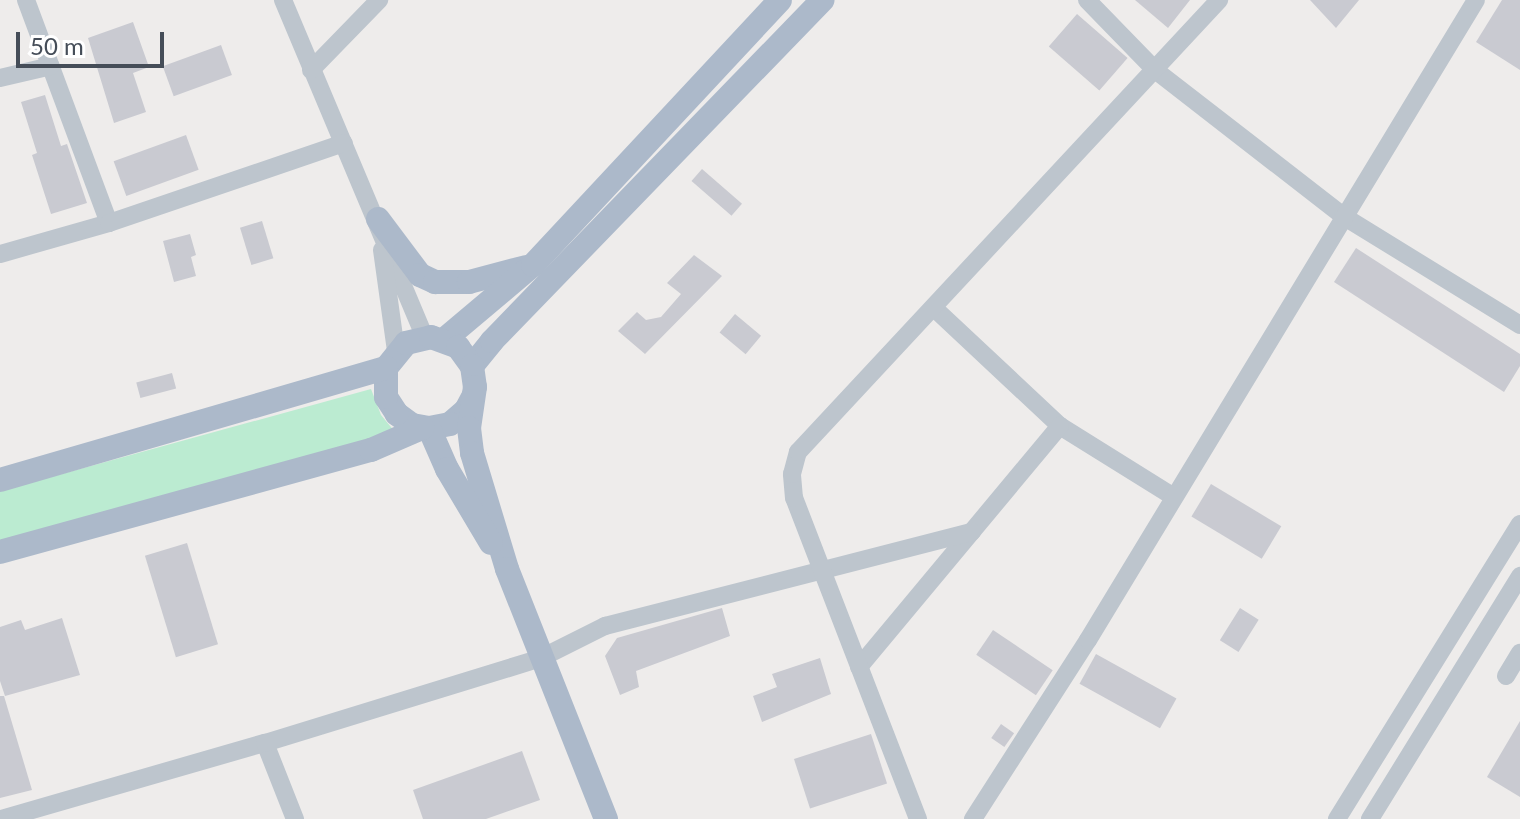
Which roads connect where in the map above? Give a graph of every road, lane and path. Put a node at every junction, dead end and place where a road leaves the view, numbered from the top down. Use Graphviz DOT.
graph roads {
  1 [pos="26,0"];
  2 [pos="283,0"];
  3 [pos="379,0"];
  4 [pos="780,0"];
  5 [pos="823,0"];
  6 [pos="1087,0"];
  7 [pos="1219,0"];
  8 [pos="1476,0"];
  9 [pos="51,66"];
  10 [pos="311,70"];
  11 [pos="1155,70"];
  12 [pos="0,78"];
  13 [pos="344,143"];
  14 [pos="1343,216"];
  15 [pos="378,219"];
  16 [pos="109,223"];
  17 [pos="0,254"];
  18 [pos="533,265"];
  19 [pos="934,308"];
  20 [pos="1520,325"];
  21 [pos="435,338"];
  22 [pos="391,360"];
  23 [pos="472,366"];
  24 [pos="473,397"];
  25 [pos="1060,426"];
  26 [pos="425,428"];
  27 [pos="0,480"];
  28 [pos="1174,497"];
  29 [pos="1520,524"];
  30 [pos="972,532"];
  31 [pos="0,552"];
  32 [pos="507,569"];
  33 [pos="822,570"];
  34 [pos="1520,576"];
  35 [pos="1520,653"];
  36 [pos="541,658"];
  37 [pos="859,667"];
  38 [pos="1506,676"];
  39 [pos="265,743"];
  40 [pos="1,819"];
  41 [pos="295,819"];
  42 [pos="606,819"];
  43 [pos="918,819"];
  44 [pos="973,819"];
  45 [pos="1337,819"];
  46 [pos="1370,819"];
  1 -- 9 [label="street"];
  2 -- 10 [label="street"];
  3 -- 10 [label="street"];
  4 -- 18 [label="main road"];
  5 -- 23 [label="main road"];
  6 -- 11 [label="street"];
  7 -- 11 [label="street"];
  8 -- 14 [label="street"];
  9 -- 12 [label="street"];
  9 -- 16 [label="street"];
  10 -- 13 [label="street"];
  11 -- 14 [label="street"];
  11 -- 19 [label="street"];
  13 -- 15 [label="street"];
  13 -- 16 [label="street"];
  14 -- 20 [label="street"];
  14 -- 28 [label="street"];
  15 -- 18 [label="main road"];
  15 -- 21 [label="street"];
  15 -- 22 [label="street"];
  16 -- 17 [label="street"];
  18 -- 21 [label="main road"];
  19 -- 25 [label="street"];
  19 -- 33 [label="street"];
  21 -- 22 [label="main road"];
  21 -- 23 [label="main road"];
  22 -- 26 [label="main road"];
  22 -- 27 [label="main road"];
  23 -- 24 [label="main road"];
  24 -- 26 [label="main road"];
  24 -- 32 [label="main road"];
  25 -- 28 [label="street"];
  25 -- 30 [label="street"];
  26 -- 31 [label="main road"];
  26 -- 32 [label="main road"];
  28 -- 44 [label="street"];
  29 -- 45 [label="street"];
  30 -- 33 [label="street"];
  30 -- 37 [label="street"];
  32 -- 36 [label="main road"];
  33 -- 36 [label="street"];
  33 -- 37 [label="street"];
  34 -- 46 [label="street"];
  35 -- 38 [label="street"];
  36 -- 39 [label="street"];
  36 -- 42 [label="main road"];
  37 -- 43 [label="street"];
  39 -- 40 [label="street"];
  39 -- 41 [label="street"];
}
